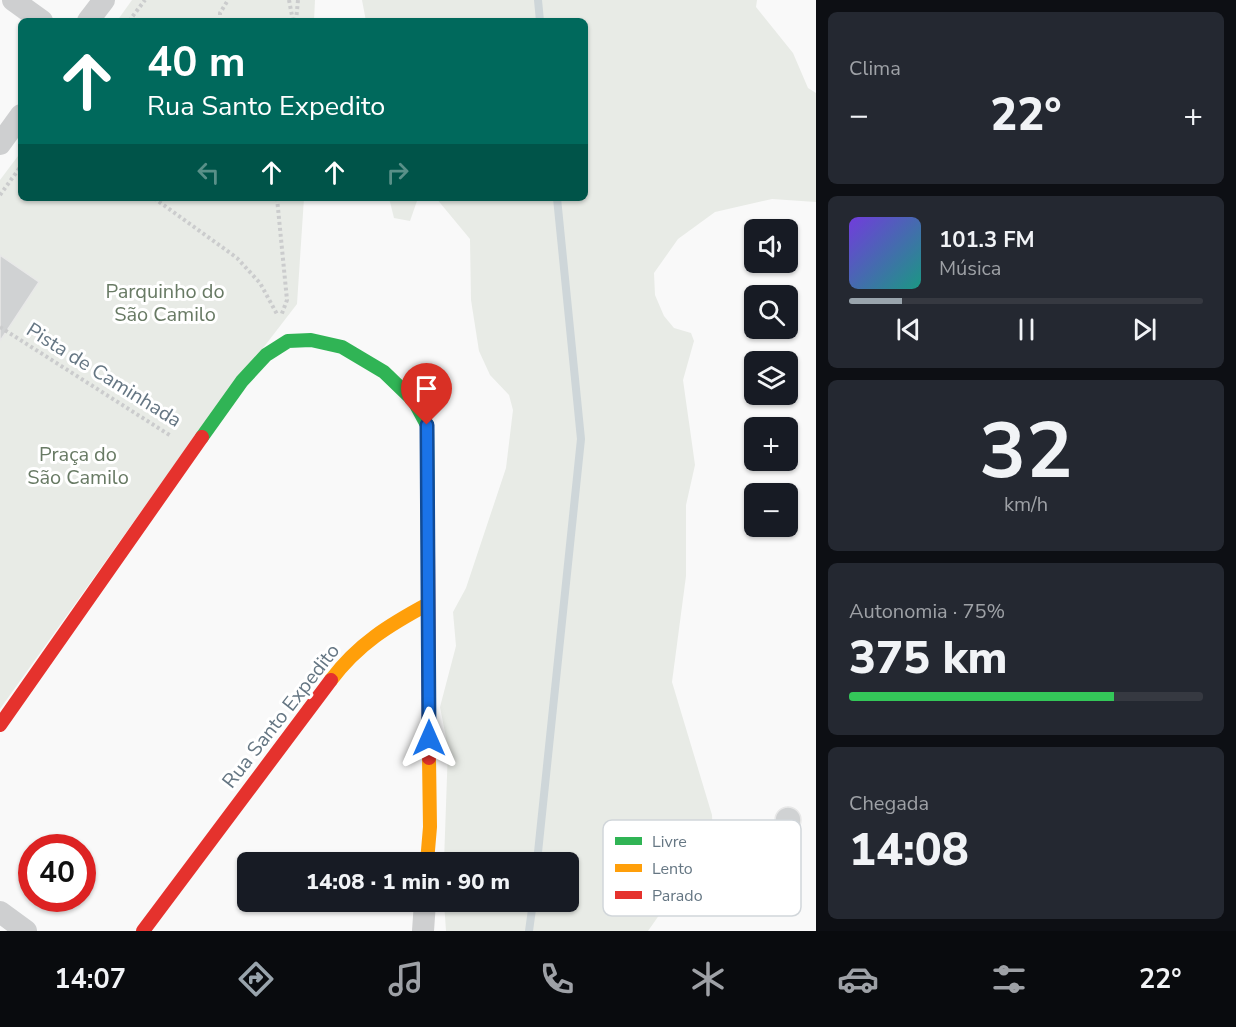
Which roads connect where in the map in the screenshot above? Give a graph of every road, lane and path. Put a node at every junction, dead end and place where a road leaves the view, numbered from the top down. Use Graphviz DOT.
graph roads {
  1 [pos="13,0"];
  2 [pos="104,0"];
  3 [pos="145,0"];
  4 [pos="228,0"];
  5 [pos="289,0"];
  6 [pos="298,0"];
  7 [pos="38,18"];
  8 [pos="90,18"];
  9 [pos="131,18"];
  10 [pos="220,18"];
  11 [pos="294,18"];
  12 [pos="295,18"];
  13 [pos="18,119"];
  14 [pos="0,144"];
  15 [pos="18,170"];
  16 [pos="0,195"];
  17 [pos="158,201"];
  18 [pos="277,201"];
  19 [pos="0,327"];
  20 [pos="179,441"];
  21 [pos="428,604"];
  22 [pos="0,725"];
  23 [pos="428,852"];
  24 [pos="0,912"];
  25 [pos="424,912"];
  26 [pos="26,931"];
  27 [pos="143,931"];
  28 [pos="423,931"];
  1 -- 7 [label="street"];
  2 -- 8 [label="street"];
  3 -- 9 [label="path"];
  4 -- 10 [label="path"];
  5 -- 11 [label="path"];
  6 -- 12 [label="path"];
  13 -- 14 [label="street"];
  15 -- 16 [label="path"];
  17 -- 18 [label="path"];
  19 -- 20 [label="path, Pista de Caminhada"];
  21 -- 22 [label="street"];
  21 -- 23 [label="street"];
  21 -- 27 [label="street, Rua Santo Expedito"];
  24 -- 26 [label="street"];
  25 -- 28 [label="street"];
}
